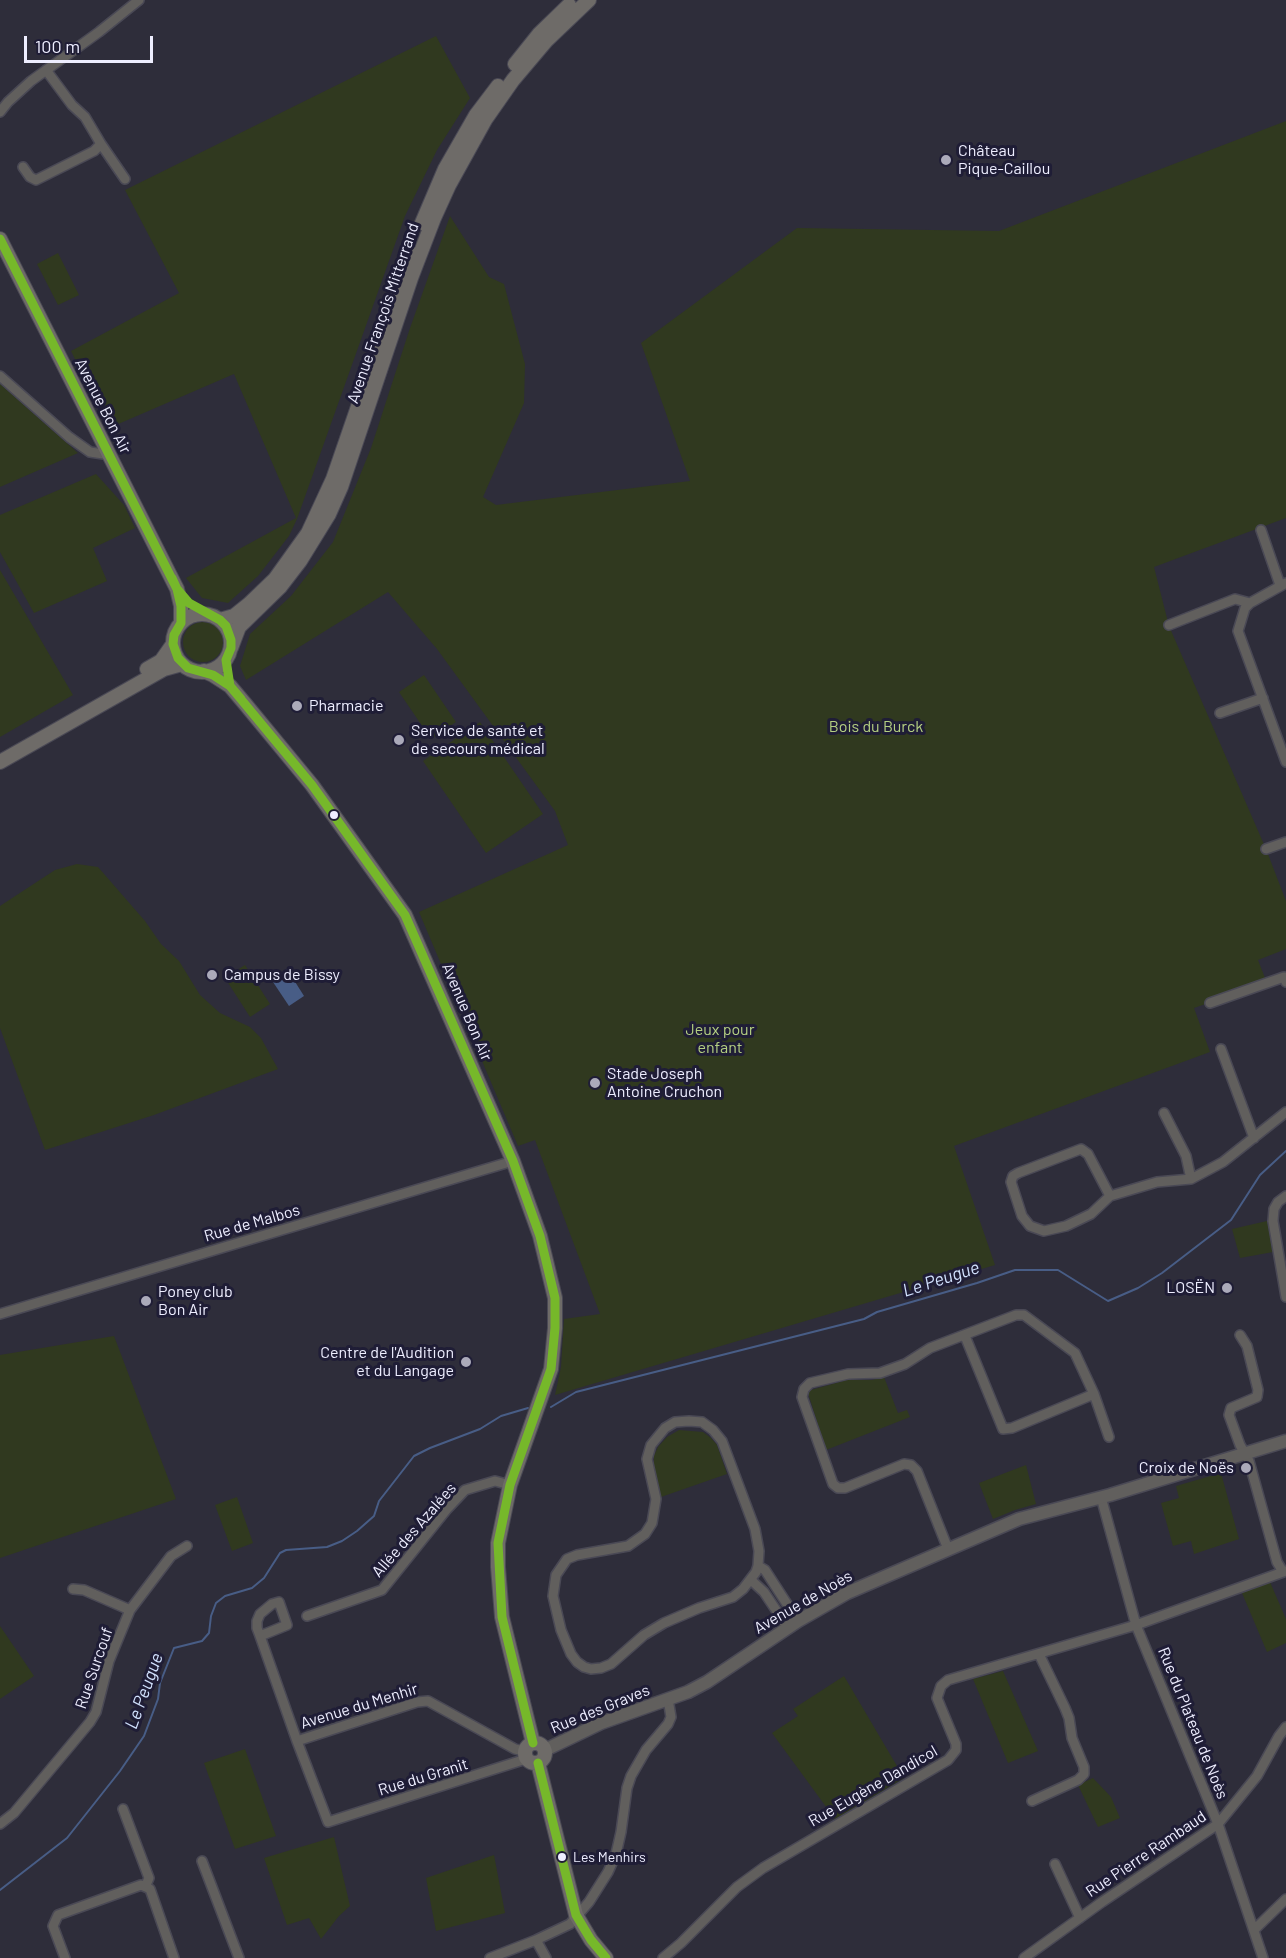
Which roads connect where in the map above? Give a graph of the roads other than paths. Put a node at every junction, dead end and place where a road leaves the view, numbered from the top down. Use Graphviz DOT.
graph roads {
  1 [pos="139,0"];
  2 [pos="576,0"];
  3 [pos="589,0"];
  4 [pos="46,70"];
  5 [pos="0,112"];
  6 [pos="101,144"];
  7 [pos="23,167"];
  8 [pos="125,179"];
  9 [pos="0,239"];
  10 [pos="0,376"];
  11 [pos="110,455"];
  12 [pos="1261,530"];
  13 [pos="1283,584"];
  14 [pos="177,589"];
  15 [pos="1250,603"];
  16 [pos="206,614"];
  17 [pos="220,620"];
  18 [pos="181,623"];
  19 [pos="1169,626"];
  20 [pos="173,644"];
  21 [pos="228,654"];
  22 [pos="182,664"];
  23 [pos="204,672"];
  24 [pos="230,686"];
  25 [pos="1263,698"];
  26 [pos="1221,713"];
  27 [pos="0,753"];
  28 [pos="0,762"];
  29 [pos="1286,762"];
  30 [pos="1286,842"];
  31 [pos="1266,849"];
  32 [pos="1286,982"];
  33 [pos="1210,1003"];
  34 [pos="1221,1049"];
  35 [pos="1164,1113"];
  36 [pos="1286,1113"];
  37 [pos="1254,1138"];
  38 [pos="513,1161"];
  39 [pos="1191,1179"];
  40 [pos="1110,1196"];
  41 [pos="1286,1196"];
  42 [pos="1286,1297"];
  43 [pos="0,1314"];
  44 [pos="966,1335"];
  45 [pos="1240,1335"];
  46 [pos="1094,1394"];
  47 [pos="1109,1437"];
  48 [pos="1286,1442"];
  49 [pos="1245,1455"];
  50 [pos="510,1485"];
  51 [pos="1101,1497"];
  52 [pos="187,1546"];
  53 [pos="948,1549"];
  54 [pos="758,1566"];
  55 [pos="1285,1571"];
  56 [pos="751,1580"];
  57 [pos="73,1589"];
  58 [pos="130,1610"];
  59 [pos="307,1616"];
  60 [pos="793,1624"];
  61 [pos="1136,1625"];
  62 [pos="260,1636"];
  63 [pos="1038,1654"];
  64 [pos="668,1699"];
  65 [pos="1286,1727"];
  66 [pos="297,1741"];
  67 [pos="533,1753"];
  68 [pos="1044,1796"];
  69 [pos="1032,1801"];
  70 [pos="1048,1805"];
  71 [pos="123,1809"];
  72 [pos="0,1824"];
  73 [pos="1218,1824"];
  74 [pos="202,1861"];
  75 [pos="1055,1864"];
  76 [pos="146,1886"];
  77 [pos="1286,1899"];
  78 [pos="576,1915"];
  79 [pos="1080,1918"];
  80 [pos="1254,1930"];
  81 [pos="536,1940"];
  82 [pos="64,1958"];
  83 [pos="174,1958"];
  84 [pos="238,1958"];
  85 [pos="490,1958"];
  86 [pos="546,1958"];
  87 [pos="606,1958"];
  88 [pos="663,1958"];
  89 [pos="1024,1958"];
  90 [pos="1263,1958"];
  1 -- 4 [label="street"];
  2 -- 17 [label="main road, Avenue François Mitterrand"];
  3 -- 21 [label="main road, Avenue François Mitterrand"];
  4 -- 5 [label="street"];
  4 -- 6 [label="street"];
  6 -- 7 [label="street"];
  6 -- 8 [label="street"];
  9 -- 11 [label="main road, Avenue Bon Air"];
  10 -- 11 [label="street"];
  11 -- 14 [label="main road, Avenue Bon Air"];
  12 -- 13 [label="street"];
  13 -- 15 [label="street"];
  14 -- 16 [label="main road, Avenue Bon Air"];
  14 -- 18 [label="main road, Avenue Bon Air"];
  15 -- 19 [label="street"];
  15 -- 25 [label="street"];
  16 -- 17 [label="main road"];
  16 -- 18 [label="main road"];
  17 -- 21 [label="main road"];
  18 -- 20 [label="main road"];
  20 -- 22 [label="main road"];
  20 -- 27 [label="main road"];
  21 -- 23 [label="main road"];
  21 -- 24 [label="main road"];
  22 -- 23 [label="main road"];
  22 -- 28 [label="main road"];
  23 -- 24 [label="main road, Avenue Bon Air"];
  24 -- 38 [label="main road, Avenue Bon Air"];
  25 -- 26 [label="street"];
  25 -- 29 [label="street"];
  30 -- 31 [label="street"];
  32 -- 33 [label="street"];
  34 -- 37 [label="street"];
  35 -- 39 [label="street"];
  36 -- 37 [label="street"];
  37 -- 39 [label="street"];
  38 -- 43 [label="street, Rue de Malbos"];
  38 -- 50 [label="main road, Avenue Bon Air"];
  39 -- 40 [label="street"];
  40 -- 40 [label="street"];
  41 -- 42 [label="street"];
  44 -- 46 [label="street"];
  44 -- 46 [label="street"];
  44 -- 53 [label="street"];
  45 -- 49 [label="street"];
  46 -- 47 [label="street"];
  48 -- 49 [label="street, Avenue de Noès"];
  49 -- 51 [label="street, Avenue de Noès"];
  49 -- 55 [label="street"];
  50 -- 59 [label="street, Allée des Azalées"];
  50 -- 67 [label="main road, Avenue Bon Air"];
  51 -- 53 [label="street, Avenue de Noès"];
  51 -- 61 [label="street, Rue du Plateau de Noès"];
  52 -- 58 [label="street, Rue Surcouf"];
  53 -- 60 [label="street, Avenue de Noès"];
  54 -- 56 [label="street"];
  54 -- 56 [label="street"];
  54 -- 60 [label="street"];
  55 -- 61 [label="street, Rue Eugène Dandicol"];
  56 -- 60 [label="street"];
  57 -- 58 [label="street"];
  58 -- 72 [label="street, Rue Surcouf"];
  60 -- 64 [label="street, Avenue de Noès"];
  61 -- 63 [label="street, Rue Eugène Dandicol"];
  61 -- 73 [label="street, Rue du Plateau de Noès"];
  62 -- 66 [label="street"];
  63 -- 68 [label="street"];
  63 -- 88 [label="street, Rue Eugène Dandicol"];
  64 -- 67 [label="street, Rue des Graves"];
  64 -- 78 [label="street"];
  65 -- 73 [label="street, Rue Pierre Rambaud"];
  66 -- 67 [label="street, Avenue du Menhir"];
  66 -- 67 [label="street, Rue du Granit"];
  67 -- 78 [label="main road, Avenue Bon Air"];
  68 -- 69 [label="street"];
  68 -- 70 [label="street"];
  71 -- 76 [label="street"];
  73 -- 79 [label="street, Rue Pierre Rambaud"];
  73 -- 80 [label="street, Rue du Plateau de Noès"];
  74 -- 84 [label="street"];
  75 -- 79 [label="street"];
  76 -- 82 [label="street"];
  76 -- 83 [label="street"];
  77 -- 80 [label="street"];
  78 -- 81 [label="street"];
  78 -- 87 [label="main road, Avenue Bon Air"];
  79 -- 89 [label="street, Rue Pierre Rambaud"];
  80 -- 90 [label="street, Rue du Plateau de Noès"];
  81 -- 85 [label="street"];
  81 -- 86 [label="street"];
}
